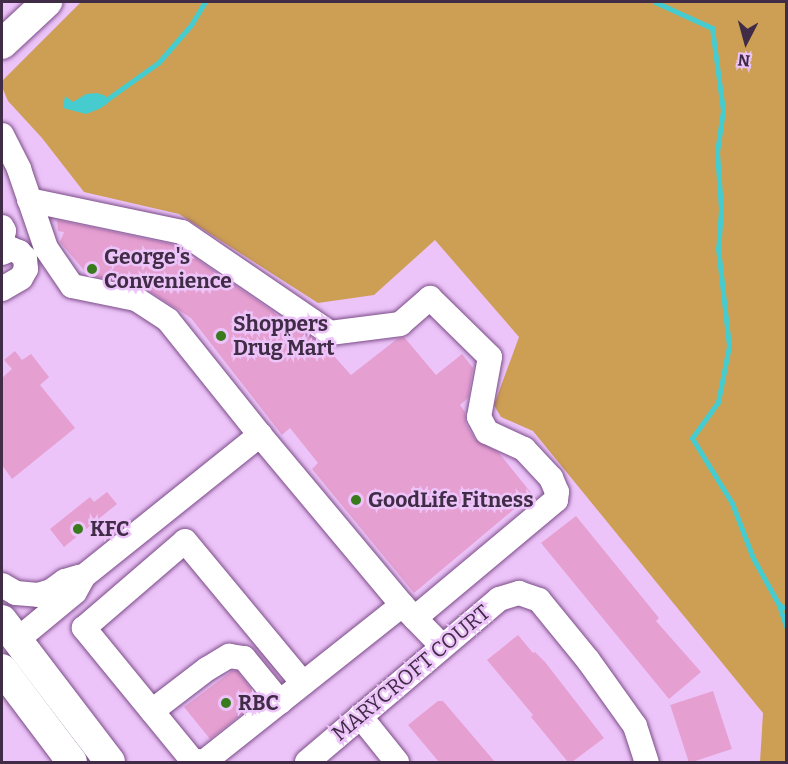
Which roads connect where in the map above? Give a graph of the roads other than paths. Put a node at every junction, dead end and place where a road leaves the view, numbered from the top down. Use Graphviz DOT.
graph roads {
  1 [pos="47,2"];
  2 [pos="2,44"];
  3 [pos="2,135"];
  4 [pos="29,200"];
  5 [pos="2,227"];
  6 [pos="2,239"];
  7 [pos="2,253"];
  8 [pos="2,290"];
  9 [pos="260,435"];
  10 [pos="84,576"];
  11 [pos="2,585"];
  12 [pos="408,611"];
  13 [pos="6,631"];
  14 [pos="441,645"];
  15 [pos="2,669"];
  16 [pos="303,683"];
  17 [pos="280,702"];
  18 [pos="156,716"];
  19 [pos="360,716"];
  20 [pos="72,762"];
  21 [pos="110,762"];
  22 [pos="204,762"];
  23 [pos="307,762"];
  24 [pos="397,762"];
  25 [pos="647,762"];
  1 -- 2 [label="main road"];
  3 -- 4 [label="street"];
  4 -- 9 [label="street"];
  4 -- 12 [label="street"];
  5 -- 6 [label="street"];
  7 -- 8 [label="street"];
  9 -- 10 [label="street"];
  9 -- 12 [label="street"];
  10 -- 11 [label="street"];
  10 -- 13 [label="street"];
  12 -- 14 [label="street"];
  12 -- 16 [label="street"];
  13 -- 21 [label="main road"];
  14 -- 19 [label="street, MARYCROFT COURT"];
  14 -- 25 [label="street, MARYCROFT COURT"];
  15 -- 20 [label="main road"];
  16 -- 17 [label="street"];
  16 -- 18 [label="street"];
  17 -- 18 [label="street"];
  17 -- 22 [label="street"];
  18 -- 22 [label="street"];
  19 -- 23 [label="street, MARYCROFT COURT"];
  19 -- 24 [label="street"];
}
